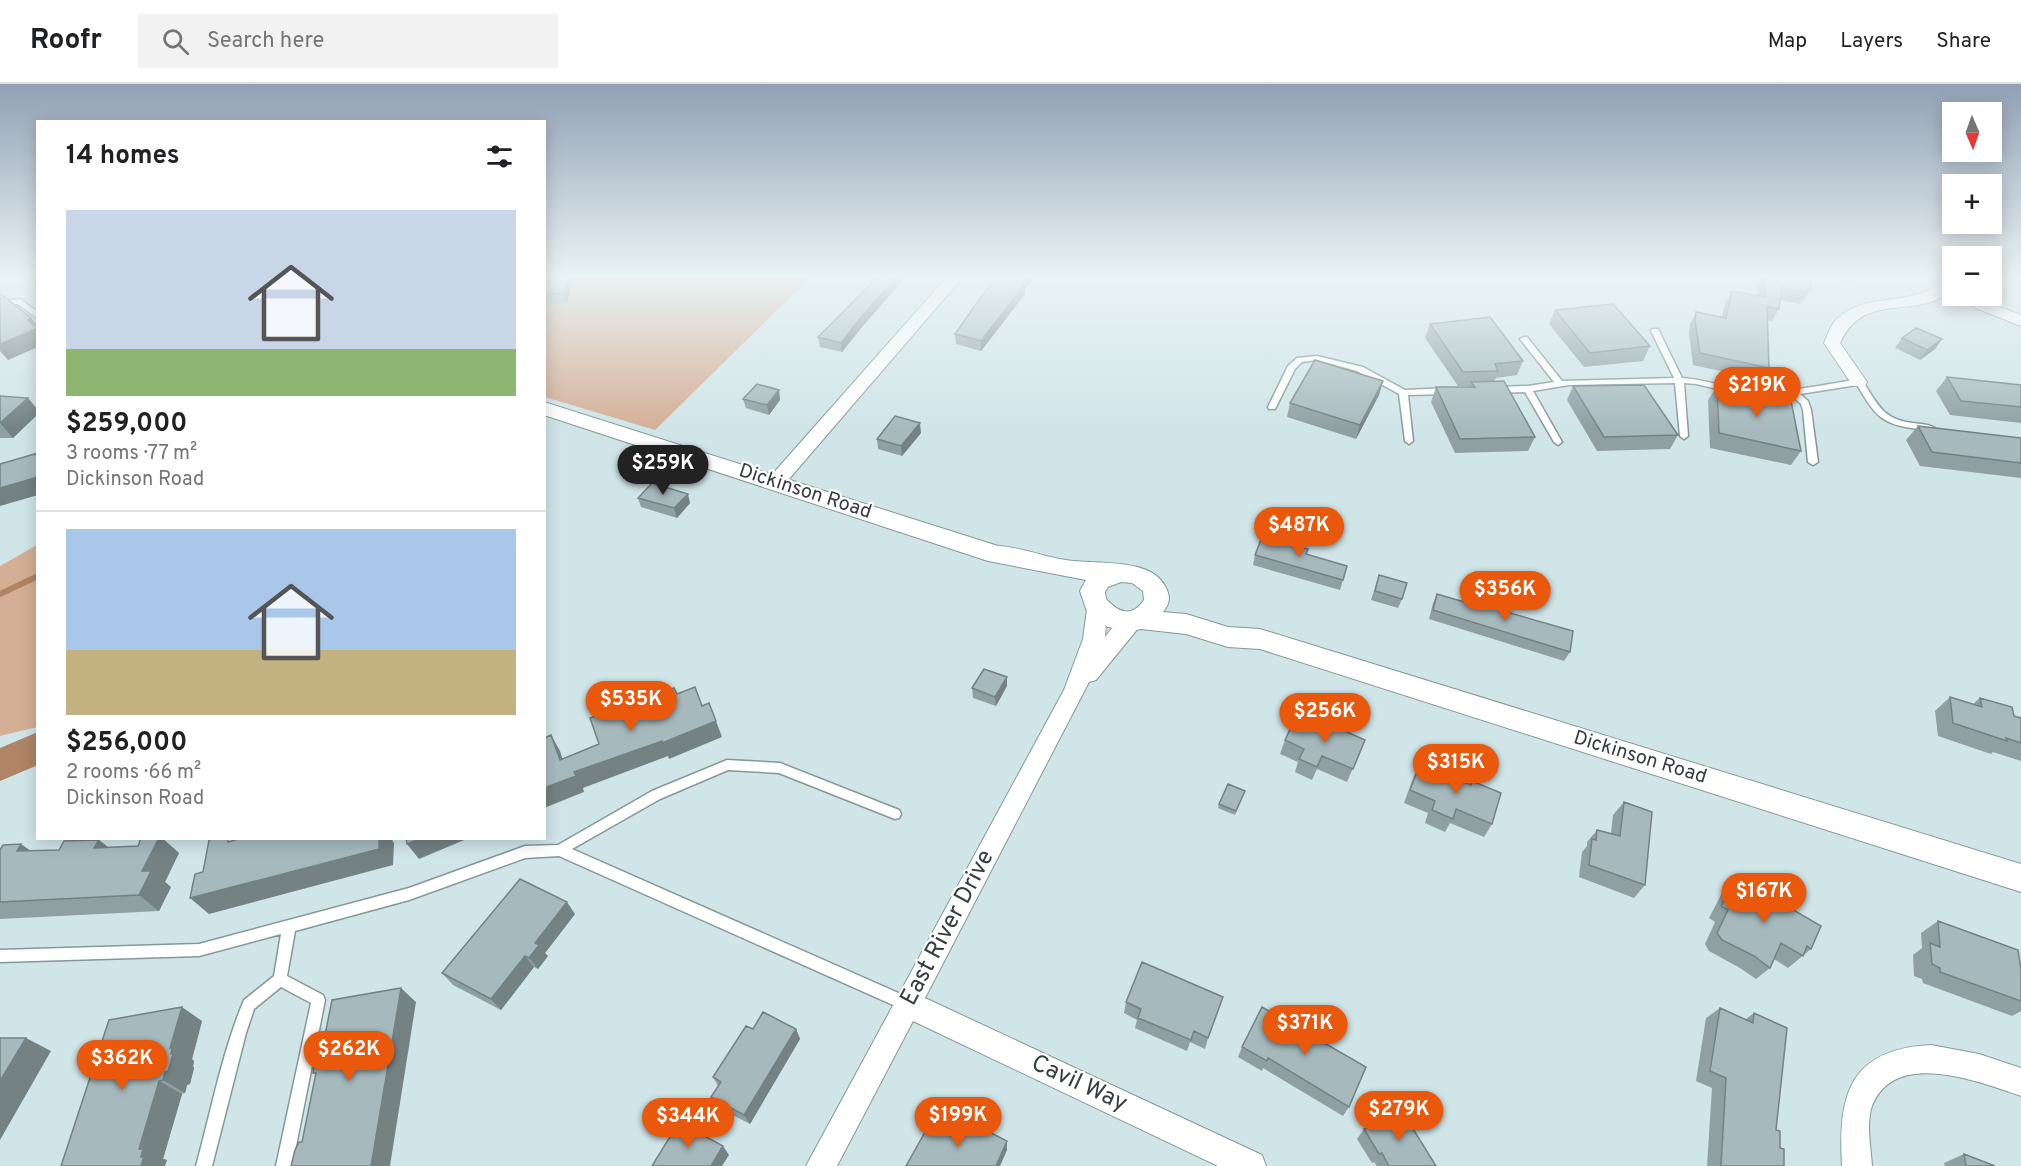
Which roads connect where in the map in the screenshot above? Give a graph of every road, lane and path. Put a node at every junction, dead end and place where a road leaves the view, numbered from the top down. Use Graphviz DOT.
graph roads {
  1 [pos="910,328"];
  2 [pos="1837,328"];
  3 [pos="1655,331"];
  4 [pos="1524,339"];
  5 [pos="1679,381"];
  6 [pos="1859,382"];
  7 [pos="1560,384"];
  8 [pos="1528,389"];
  9 [pos="1460,391"];
  10 [pos="1483,391"];
  11 [pos="1793,392"];
  12 [pos="1403,393"];
  13 [pos="1272,407"];
  14 [pos="546,409"];
  15 [pos="1939,429"];
  16 [pos="1684,436"];
  17 [pos="1409,441"];
  18 [pos="1558,442"];
  19 [pos="1813,462"];
  20 [pos="776,482"];
  21 [pos="997,555"];
  22 [pos="1119,573"];
  23 [pos="1149,582"];
  24 [pos="1095,605"];
  25 [pos="1138,620"];
  26 [pos="1260,639"];
  27 [pos="1075,691"];
  28 [pos="895,814"];
  29 [pos="560,850"];
  30 [pos="2021,878"];
  31 [pos="290,926"];
  32 [pos="0,956"];
  33 [pos="280,979"];
  34 [pos="907,1004"];
  35 [pos="2021,1082"];
  36 [pos="204,1166"];
  37 [pos="284,1166"];
  38 [pos="821,1166"];
  39 [pos="1251,1166"];
  40 [pos="1857,1166"];
  1 -- 20 [label="street"];
  2 -- 6 [label="street"];
  3 -- 5 [label="lane"];
  4 -- 7 [label="lane"];
  5 -- 7 [label="lane"];
  5 -- 11 [label="lane"];
  5 -- 16 [label="lane"];
  6 -- 11 [label="lane"];
  6 -- 15 [label="lane"];
  7 -- 8 [label="lane"];
  8 -- 10 [label="lane"];
  8 -- 18 [label="lane"];
  9 -- 12 [label="lane"];
  11 -- 19 [label="lane"];
  12 -- 13 [label="lane"];
  12 -- 17 [label="lane"];
  14 -- 20 [label="street, Dickinson Road"];
  20 -- 21 [label="street, Dickinson Road"];
  21 -- 22 [label="street, Dickinson Road"];
  21 -- 24 [label="street, Dickinson Road"];
  22 -- 23 [label="street"];
  22 -- 24 [label="street"];
  23 -- 25 [label="street"];
  23 -- 26 [label="street, Dickinson Road"];
  24 -- 25 [label="street"];
  24 -- 27 [label="street, East River Drive"];
  25 -- 26 [label="street, Dickinson Road"];
  25 -- 27 [label="street, East River Drive"];
  26 -- 30 [label="street, Dickinson Road"];
  27 -- 34 [label="street, East River Drive"];
  28 -- 29 [label="lane"];
  29 -- 31 [label="lane"];
  29 -- 34 [label="lane"];
  31 -- 32 [label="lane"];
  31 -- 33 [label="lane"];
  33 -- 36 [label="lane"];
  33 -- 37 [label="lane"];
  34 -- 38 [label="street, East River Drive"];
  34 -- 39 [label="street, Cavil Way"];
  35 -- 40 [label="street"];
}
